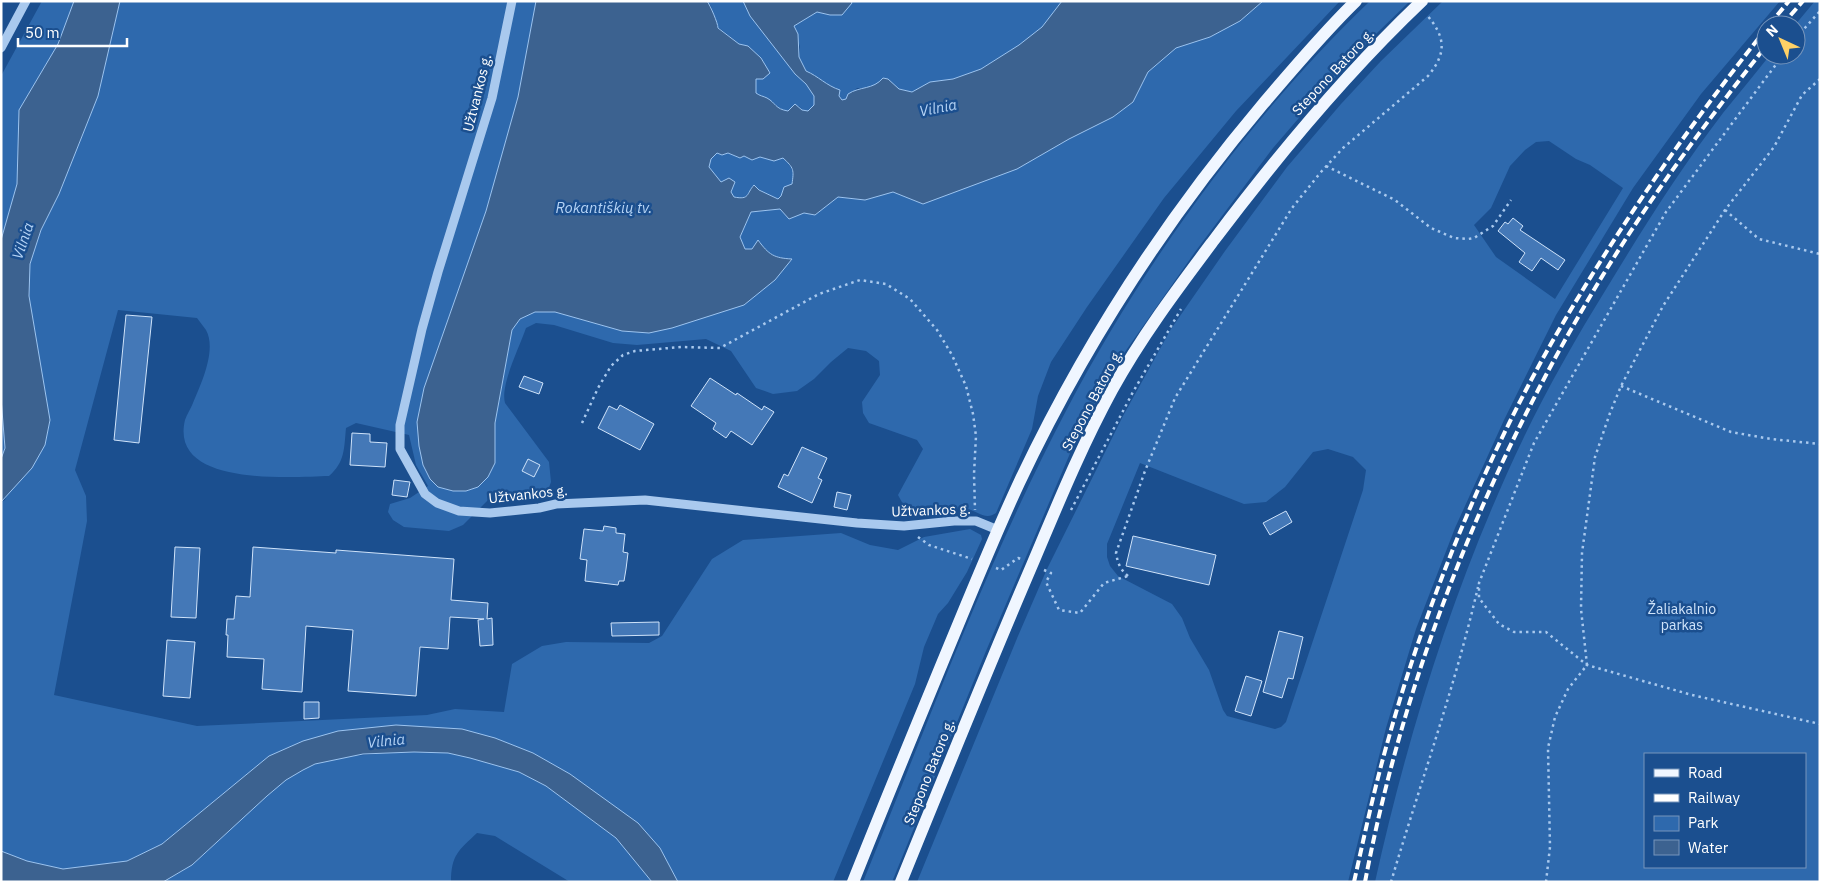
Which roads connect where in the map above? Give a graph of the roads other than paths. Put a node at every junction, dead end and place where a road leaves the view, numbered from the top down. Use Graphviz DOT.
graph roads {
  1 [pos="26,1"];
  2 [pos="512,1"];
  3 [pos="1356,1"];
  4 [pos="1424,7"];
  5 [pos="1,48"];
  6 [pos="998,530"];
  7 [pos="853,882"];
  8 [pos="901,882"];
  1 -- 5 [label="street"];
  2 -- 6 [label="street, Užtvankos g."];
  3 -- 6 [label="main road, Stepono Batoro g."];
  4 -- 8 [label="main road, Stepono Batoro g."];
  6 -- 7 [label="main road, Stepono Batoro g."];
}
